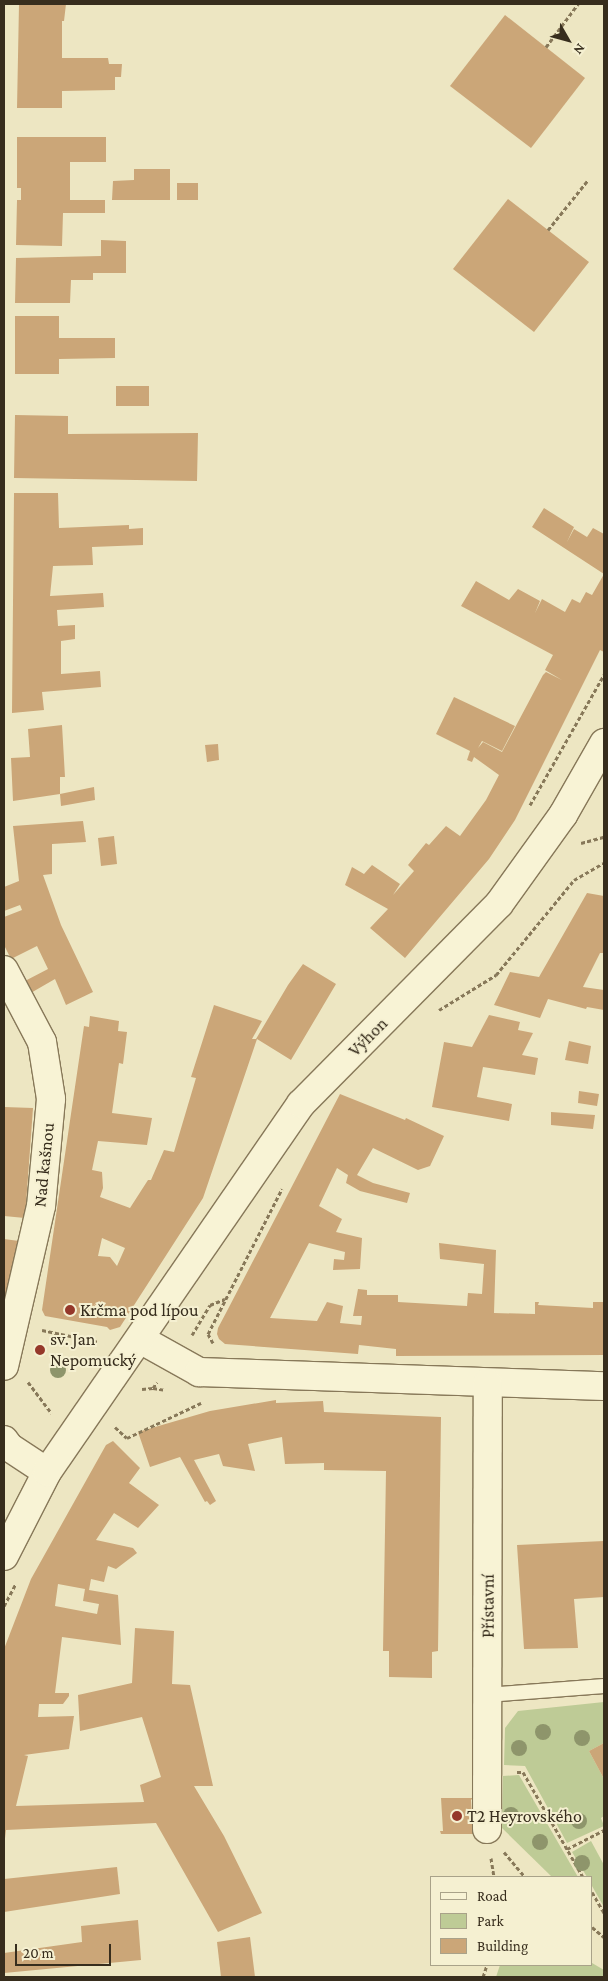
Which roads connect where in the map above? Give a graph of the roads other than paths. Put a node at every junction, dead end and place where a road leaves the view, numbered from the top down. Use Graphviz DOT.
graph roads {
  1 [pos="604,743"];
  2 [pos="4,970"];
  3 [pos="140,1339"];
  4 [pos="14,1372"];
  5 [pos="488,1383"];
  6 [pos="604,1386"];
  7 [pos="4,1440"];
  8 [pos="47,1472"];
  9 [pos="4,1556"];
  10 [pos="604,1686"];
  11 [pos="487,1695"];
  12 [pos="487,1830"];
  1 -- 3 [label="street, Výhon"];
  2 -- 4 [label="street, Nad kašnou"];
  3 -- 5 [label="street"];
  3 -- 8 [label="street, Výhon"];
  5 -- 6 [label="street"];
  5 -- 11 [label="street, Přístavní"];
  7 -- 8 [label="street"];
  8 -- 9 [label="street, Výhon"];
  10 -- 11 [label="lane"];
  11 -- 12 [label="street, Přístavní"];
}
